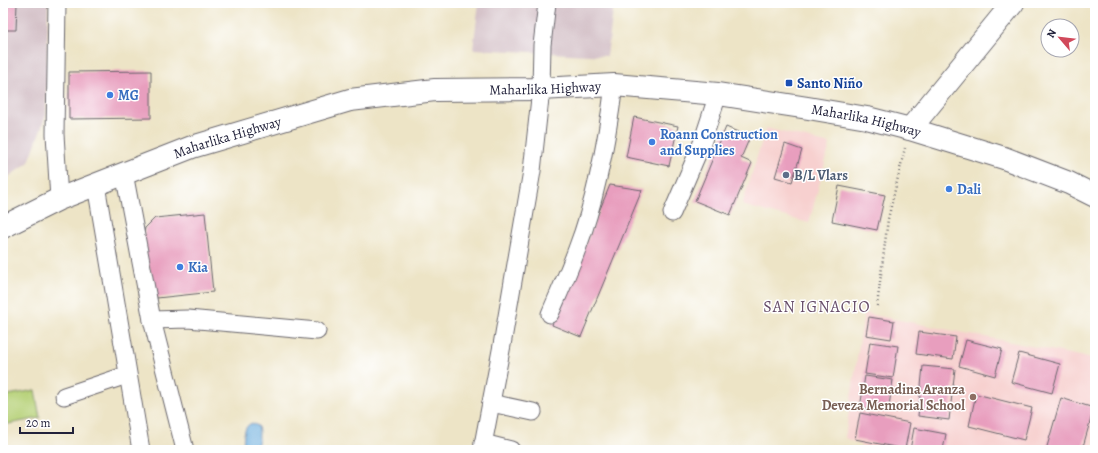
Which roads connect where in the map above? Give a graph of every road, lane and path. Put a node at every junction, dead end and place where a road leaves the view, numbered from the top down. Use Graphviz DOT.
graph roads {
  1 [pos="57,3"];
  2 [pos="547,3"];
  3 [pos="1013,3"];
  4 [pos="614,85"];
  5 [pos="541,89"];
  6 [pos="718,94"];
  7 [pos="910,129"];
  8 [pos="124,173"];
  9 [pos="96,185"];
  10 [pos="1095,196"];
  11 [pos="59,200"];
  12 [pos="672,213"];
  13 [pos="3,227"];
  14 [pos="877,306"];
  15 [pos="550,314"];
  16 [pos="152,320"];
  17 [pos="317,330"];
  18 [pos="127,375"];
  19 [pos="64,396"];
  20 [pos="491,403"];
  21 [pos="533,412"];
  22 [pos="483,447"];
  23 [pos="141,450"];
  24 [pos="185,450"];
  25 [pos="511,450"];
  1 -- 11 [label="street"];
  2 -- 5 [label="street"];
  3 -- 7 [label="main road"];
  4 -- 5 [label="main road, Maharlika Highway"];
  4 -- 6 [label="main road, Maharlika Highway"];
  4 -- 15 [label="street"];
  5 -- 8 [label="main road, Maharlika Highway"];
  5 -- 20 [label="street"];
  6 -- 7 [label="main road, Maharlika Highway"];
  6 -- 12 [label="street"];
  7 -- 10 [label="main road, Maharlika Highway"];
  7 -- 14 [label="path"];
  8 -- 9 [label="main road, Maharlika Highway"];
  8 -- 16 [label="street"];
  9 -- 11 [label="main road, Maharlika Highway"];
  9 -- 18 [label="street"];
  11 -- 13 [label="main road, Maharlika Highway"];
  16 -- 17 [label="street"];
  16 -- 24 [label="street"];
  18 -- 19 [label="street"];
  18 -- 23 [label="street"];
  20 -- 21 [label="street"];
  20 -- 22 [label="street"];
  22 -- 25 [label="street"];
}
